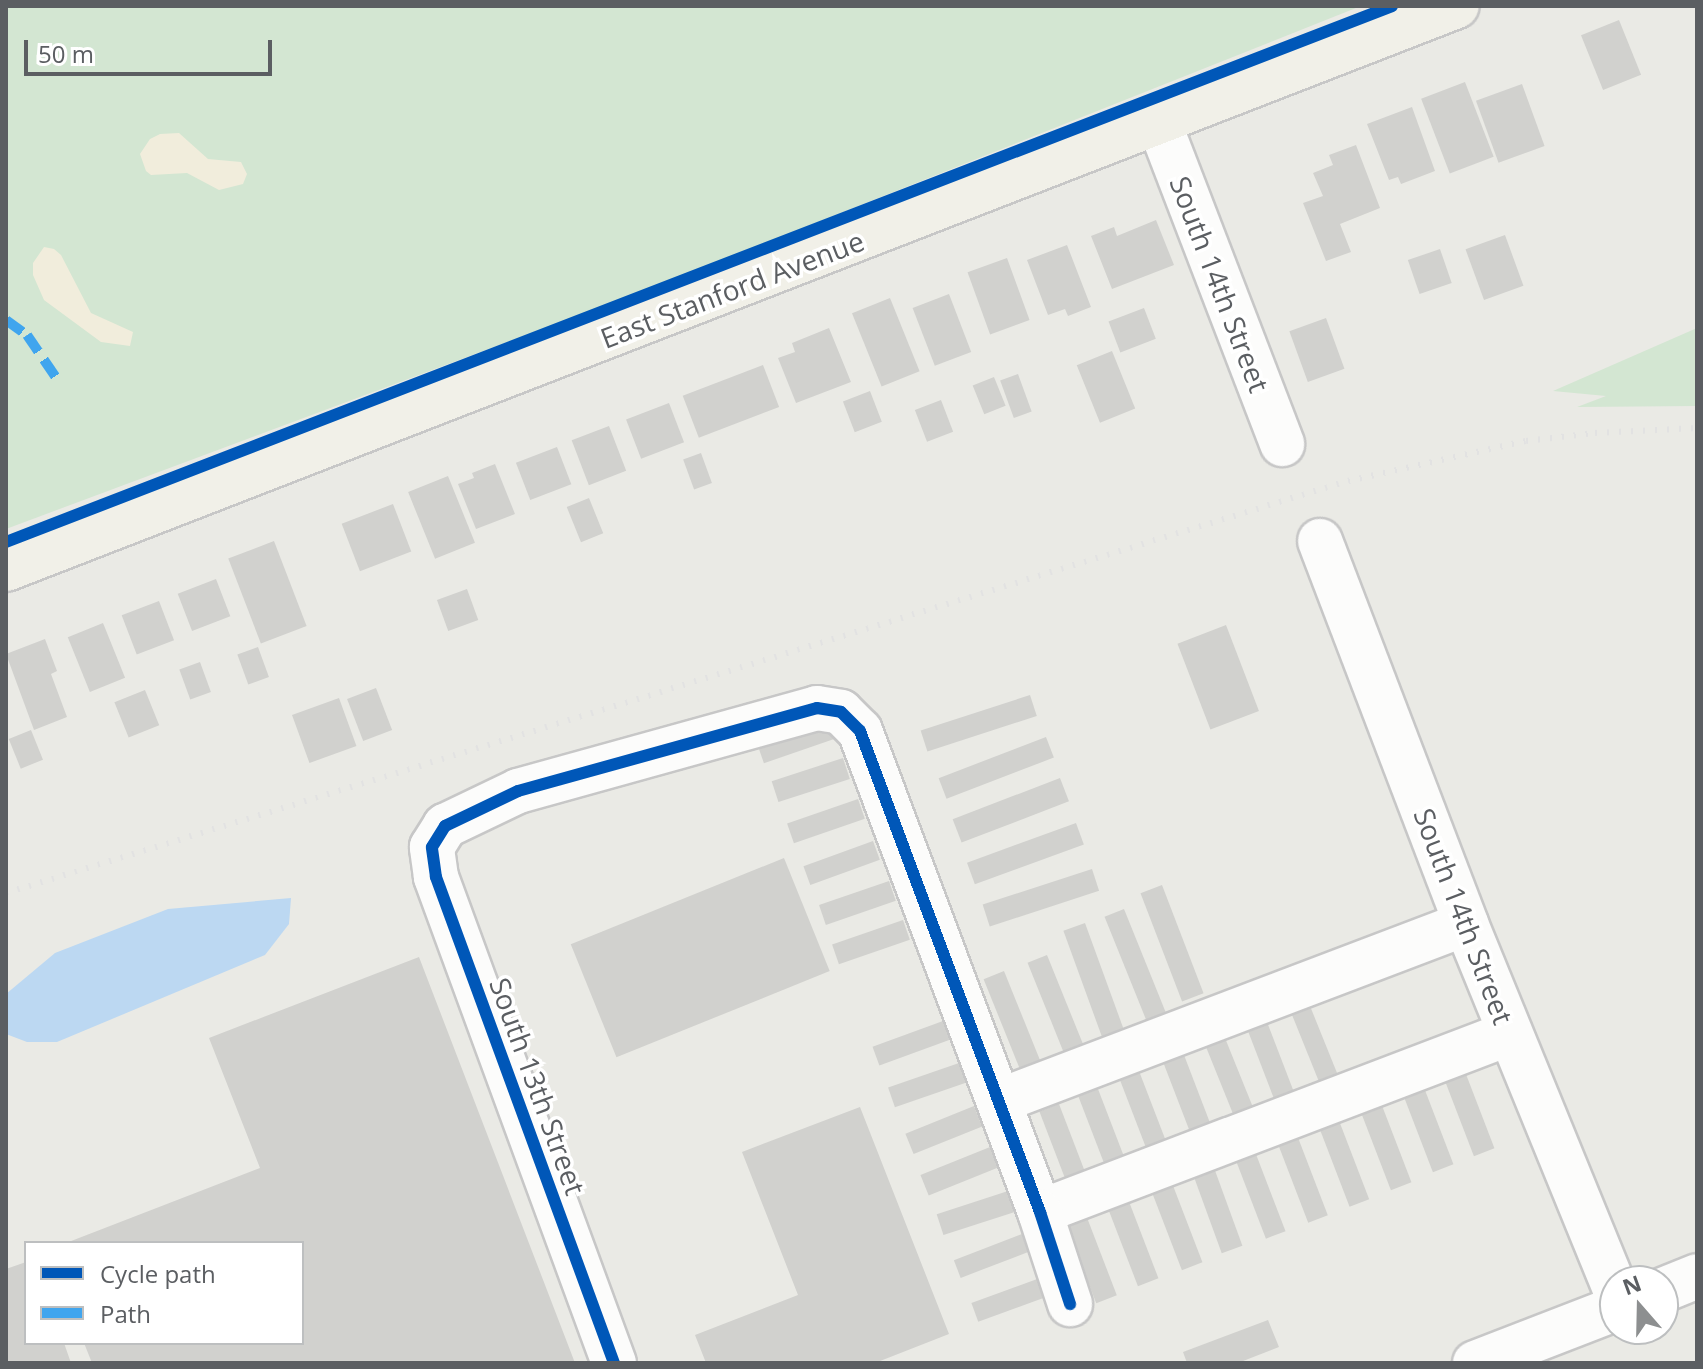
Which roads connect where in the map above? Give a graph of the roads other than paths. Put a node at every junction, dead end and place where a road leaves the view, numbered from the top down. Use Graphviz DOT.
graph roads {
  1 [pos="1457,6"];
  2 [pos="1159,123"];
  3 [pos="1282,444"];
  4 [pos="1320,541"];
  5 [pos="6,569"];
  6 [pos="1466,924"];
  7 [pos="1510,1033"];
  8 [pos="999,1101"];
  9 [pos="1040,1212"];
  10 [pos="1605,1265"];
  11 [pos="1070,1304"];
  12 [pos="1599,1315"];
  13 [pos="614,1363"];
  14 [pos="1475,1363"];
  1 -- 2 [label="main road, East Stanford Avenue"];
  2 -- 3 [label="street, South 14th Street"];
  2 -- 5 [label="main road, East Stanford Avenue"];
  4 -- 6 [label="street, South 14th Street"];
  6 -- 7 [label="street, South 14th Street"];
  6 -- 8 [label="street"];
  7 -- 9 [label="street"];
  7 -- 10 [label="street, South 14th Street"];
  8 -- 9 [label="street"];
  8 -- 13 [label="street, South 13th Street"];
  9 -- 11 [label="street"];
  12 -- 14 [label="street"];
}
